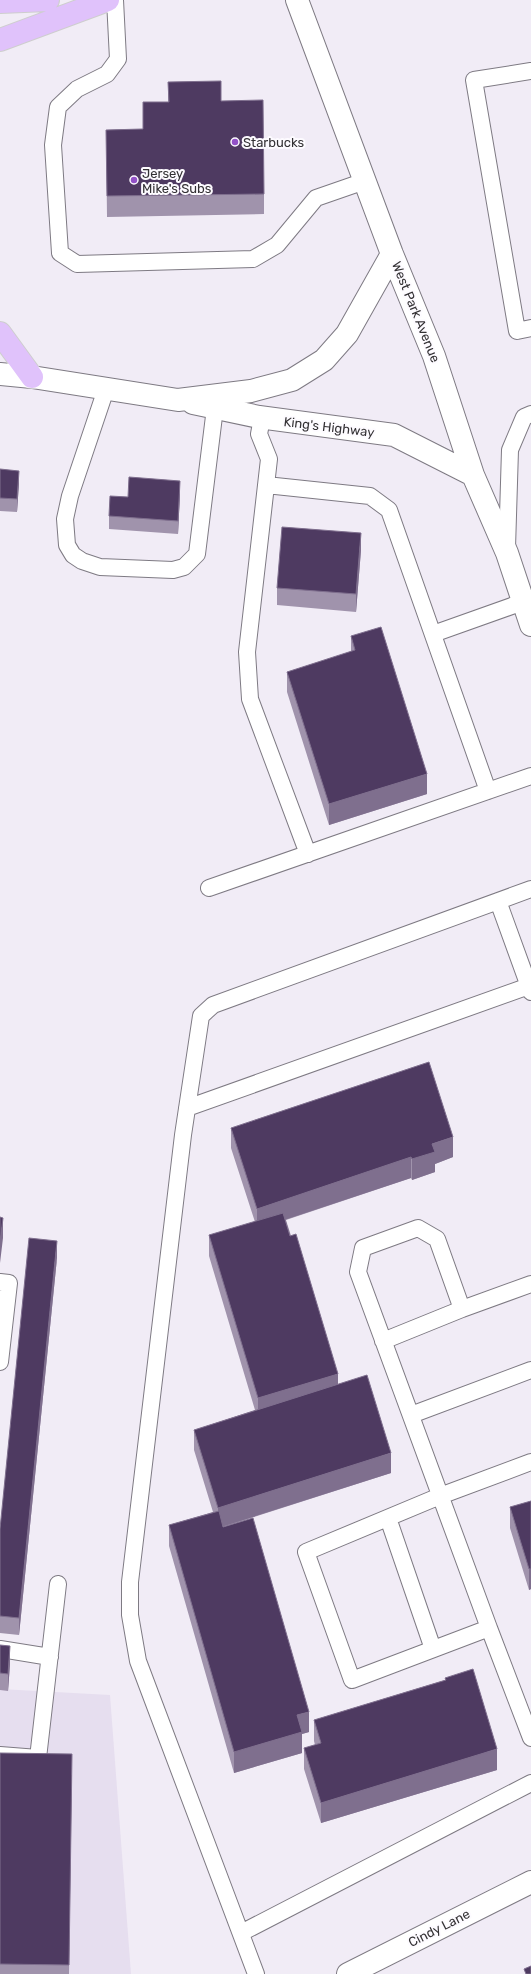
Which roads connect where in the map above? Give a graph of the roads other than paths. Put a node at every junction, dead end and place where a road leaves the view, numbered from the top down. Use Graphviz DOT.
graph roads {
  1 [pos="48,0"];
  2 [pos="108,0"];
  3 [pos="115,0"];
  4 [pos="297,0"];
  5 [pos="0,2"];
  6 [pos="0,40"];
  7 [pos="531,71"];
  8 [pos="365,181"];
  9 [pos="392,254"];
  10 [pos="531,328"];
  11 [pos="0,333"];
  12 [pos="0,374"];
  13 [pos="32,377"];
  14 [pos="106,389"];
  15 [pos="178,400"];
  16 [pos="215,408"];
  17 [pos="531,414"];
  18 [pos="262,418"];
  19 [pos="473,475"];
  20 [pos="266,485"];
  21 [pos="507,553"];
  22 [pos="523,602"];
  23 [pos="531,625"];
  24 [pos="433,634"];
  25 [pos="531,776"];
  26 [pos="488,791"];
  27 [pos="308,854"];
  28 [pos="208,888"];
  29 [pos="531,889"];
  30 [pos="498,901"];
  31 [pos="530,989"];
  32 [pos="187,1108"];
  33 [pos="0,1282"];
  34 [pos="531,1284"];
  35 [pos="462,1309"];
  36 [pos="383,1341"];
  37 [pos="0,1357"];
  38 [pos="0,1362"];
  39 [pos="531,1370"];
  40 [pos="411,1415"];
  41 [pos="531,1462"];
  42 [pos="440,1496"];
  43 [pos="388,1518"];
  44 [pos="58,1584"];
  45 [pos="489,1628"];
  46 [pos="0,1649"];
  47 [pos="433,1649"];
  48 [pos="50,1657"];
  49 [pos="531,1738"];
  50 [pos="0,1755"];
  51 [pos="531,1783"];
  52 [pos="531,1882"];
  53 [pos="241,1933"];
  54 [pos="358,1972"];
  55 [pos="256,1974"];
  1 -- 5 [label="main road"];
  2 -- 6 [label="main road"];
  3 -- 8 [label="lane"];
  4 -- 8 [label="street, West Park Avenue"];
  7 -- 10 [label="lane"];
  8 -- 9 [label="street, West Park Avenue"];
  9 -- 15 [label="street"];
  9 -- 19 [label="street, West Park Avenue"];
  11 -- 13 [label="main road"];
  12 -- 13 [label="street"];
  13 -- 14 [label="street"];
  14 -- 15 [label="street"];
  14 -- 16 [label="lane"];
  15 -- 16 [label="street, King's Highway"];
  16 -- 18 [label="street, King's Highway"];
  17 -- 21 [label="lane"];
  18 -- 19 [label="street, King's Highway"];
  18 -- 20 [label="lane"];
  19 -- 21 [label="street, West Park Avenue"];
  20 -- 24 [label="lane"];
  20 -- 27 [label="lane"];
  21 -- 22 [label="street, West Park Avenue"];
  22 -- 23 [label="street, West Park Avenue"];
  22 -- 24 [label="lane"];
  24 -- 26 [label="lane"];
  25 -- 26 [label="lane"];
  26 -- 27 [label="lane"];
  27 -- 28 [label="lane"];
  29 -- 30 [label="lane"];
  30 -- 31 [label="lane"];
  30 -- 32 [label="lane"];
  31 -- 32 [label="lane"];
  32 -- 53 [label="lane"];
  33 -- 37 [label="lane"];
  34 -- 35 [label="lane"];
  35 -- 36 [label="lane"];
  35 -- 36 [label="lane"];
  36 -- 40 [label="lane"];
  37 -- 38 [label="lane"];
  39 -- 40 [label="lane"];
  40 -- 42 [label="lane"];
  41 -- 42 [label="lane"];
  42 -- 43 [label="lane"];
  42 -- 45 [label="lane"];
  43 -- 47 [label="lane"];
  43 -- 47 [label="lane"];
  44 -- 48 [label="lane"];
  45 -- 47 [label="lane"];
  45 -- 49 [label="lane"];
  46 -- 48 [label="lane"];
  48 -- 50 [label="lane"];
  51 -- 53 [label="lane"];
  52 -- 54 [label="street, Cindy Lane"];
  53 -- 55 [label="lane"];
}
